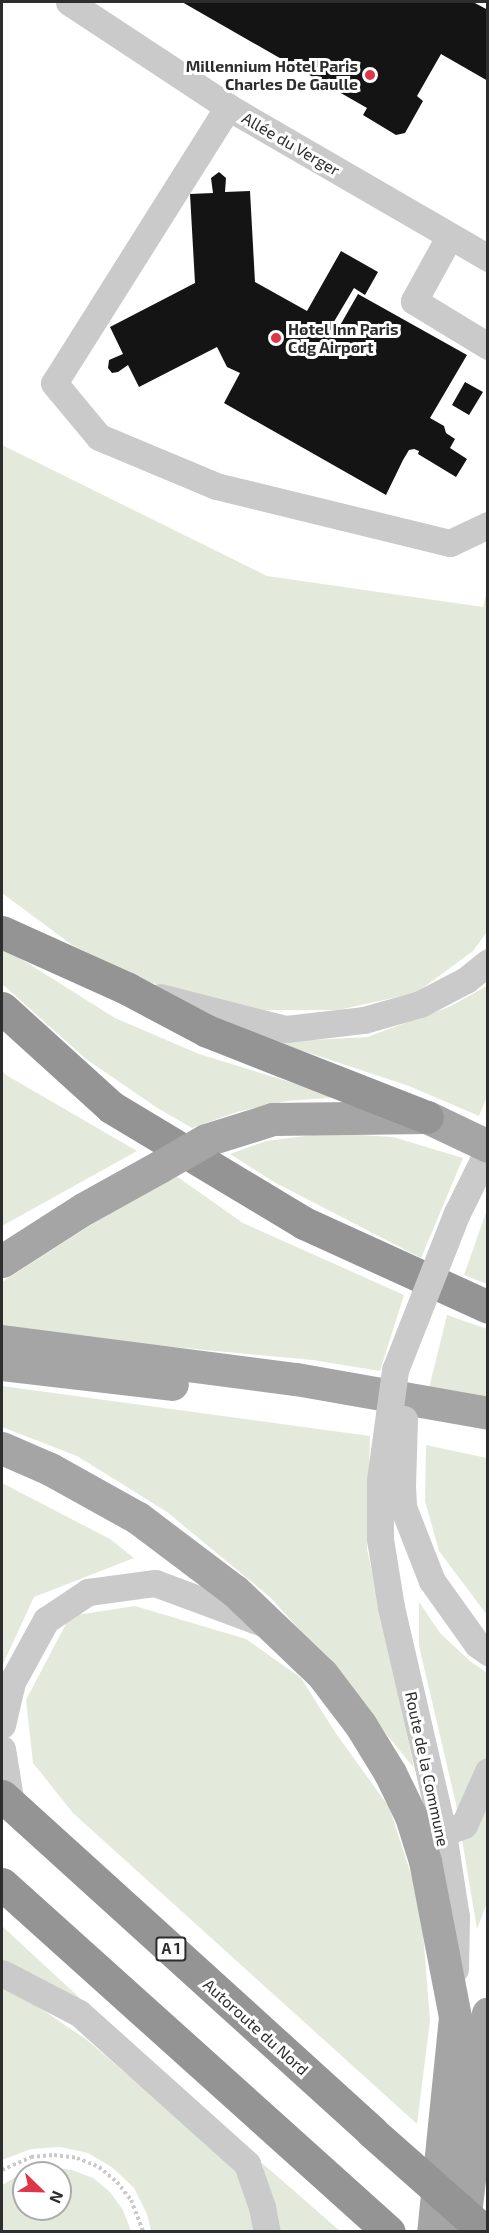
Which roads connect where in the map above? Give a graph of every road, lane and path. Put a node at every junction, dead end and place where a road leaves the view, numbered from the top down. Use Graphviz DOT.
graph roads {
  1 [pos="69,2"];
  2 [pos="228,107"];
  3 [pos="449,237"];
  4 [pos="488,258"];
  5 [pos="488,346"];
  6 [pos="488,525"];
  7 [pos="2,932"];
  8 [pos="488,962"];
  9 [pos="129,989"];
  10 [pos="2,1008"];
  11 [pos="427,1117"];
  12 [pos="488,1148"];
  13 [pos="2,1261"];
  14 [pos="488,1307"];
  15 [pos="2,1341"];
  16 [pos="2,1364"];
  17 [pos="488,1413"];
  18 [pos="488,1435"];
  19 [pos="2,1448"];
  20 [pos="391,1483"];
  21 [pos="274,1628"];
  22 [pos="488,1652"];
  23 [pos="2,1725"];
  24 [pos="2,1749"];
  25 [pos="488,1771"];
  26 [pos="6,1800"];
  27 [pos="442,1833"];
  28 [pos="2,1884"];
  29 [pos="2,1973"];
  30 [pos="488,2013"];
  31 [pos="455,2017"];
  32 [pos="2,2170"];
  33 [pos="488,2222"];
  34 [pos="142,2232"];
  35 [pos="267,2232"];
  36 [pos="389,2232"];
  37 [pos="433,2232"];
  38 [pos="463,2232"];
  39 [pos="486,2232"];
  1 -- 2 [label="street, Allée du Verger"];
  2 -- 3 [label="street, Allée du Verger"];
  2 -- 6 [label="street"];
  3 -- 4 [label="street, Allée du Verger"];
  3 -- 5 [label="street"];
  7 -- 9 [label="highway"];
  8 -- 9 [label="street"];
  9 -- 11 [label="highway"];
  10 -- 14 [label="highway"];
  11 -- 12 [label="main road"];
  11 -- 13 [label="main road, bridge"];
  12 -- 20 [label="street, Route de la Commune, bridge"];
  15 -- 17 [label="main road"];
  16 -- 18 [label="main road"];
  19 -- 21 [label="main road"];
  20 -- 22 [label="street"];
  20 -- 27 [label="street, Route de la Commune"];
  21 -- 23 [label="street"];
  21 -- 31 [label="main road"];
  24 -- 26 [label="street"];
  25 -- 27 [label="street"];
  26 -- 39 [label="highway, Autoroute du Nord / A 1, bridge"];
  27 -- 31 [label="street, Route de la Commune"];
  28 -- 36 [label="highway"];
  29 -- 35 [label="street"];
  30 -- 38 [label="main road"];
  31 -- 37 [label="main road, Route de la Commune"];
  32 -- 34 [label="path"];
  33 -- 39 [label="main road"];
}
